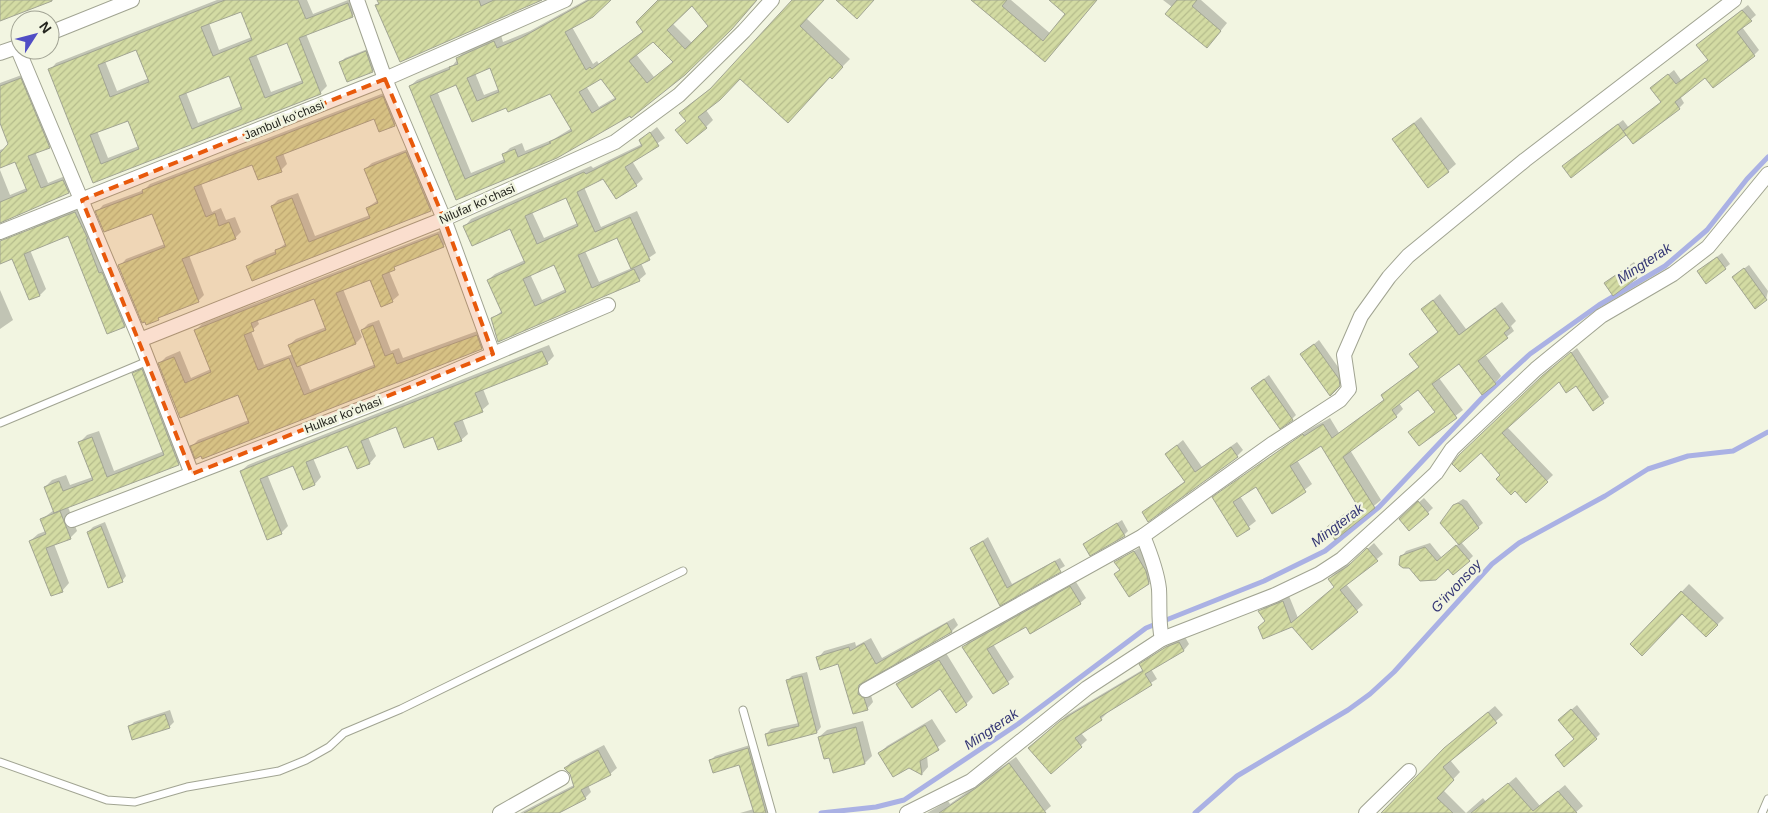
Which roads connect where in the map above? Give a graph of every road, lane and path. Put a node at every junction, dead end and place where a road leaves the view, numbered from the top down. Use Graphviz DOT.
graph roads {
  1 [pos="132,0"];
  2 [pos="356,0"];
  3 [pos="565,0"];
  4 [pos="772,0"];
  5 [pos="1734,0"];
  6 [pos="112,3"];
  7 [pos="60,28"];
  8 [pos="24,60"];
  9 [pos="385,79"];
  10 [pos="1768,174"];
  11 [pos="82,200"];
  12 [pos="444,219"];
  13 [pos="0,232"];
  14 [pos="608,305"];
  15 [pos="140,340"];
  16 [pos="493,354"];
  17 [pos="148,361"];
  18 [pos="0,423"];
  19 [pos="192,474"];
  20 [pos="72,520"];
  21 [pos="1144,536"];
  22 [pos="683,571"];
  23 [pos="1161,634"];
  24 [pos="866,690"];
  25 [pos="743,710"];
  26 [pos="0,762"];
  27 [pos="1409,770"];
  28 [pos="562,778"];
  29 [pos="1768,799"];
  30 [pos="500,813"];
  31 [pos="772,813"];
  32 [pos="907,813"];
  33 [pos="1366,813"];
  34 [pos="1762,813"];
  1 -- 6 [label="street"];
  2 -- 9 [label="street"];
  3 -- 9 [label="street, Jambul koʻchasi"];
  4 -- 12 [label="street, Nilufar koʻchasi"];
  5 -- 21 [label="street"];
  6 -- 7 [label="street"];
  8 -- 11 [label="street"];
  9 -- 11 [label="street, Jambul koʻchasi"];
  9 -- 12 [label="street"];
  10 -- 23 [label="street"];
  11 -- 13 [label="street, Jambul koʻchasi"];
  11 -- 15 [label="street"];
  12 -- 15 [label="street, Nilufar koʻchasi"];
  12 -- 16 [label="street"];
  14 -- 16 [label="street, Hulkar koʻchasi"];
  15 -- 17 [label="street"];
  16 -- 19 [label="street, Hulkar koʻchasi"];
  17 -- 18 [label="lane"];
  17 -- 19 [label="street"];
  19 -- 20 [label="street, Hulkar koʻchasi"];
  21 -- 23 [label="street"];
  21 -- 24 [label="street"];
  22 -- 26 [label="lane"];
  23 -- 32 [label="street"];
  25 -- 31 [label="lane"];
  27 -- 33 [label="street"];
  28 -- 30 [label="street"];
  29 -- 34 [label="lane"];
}
